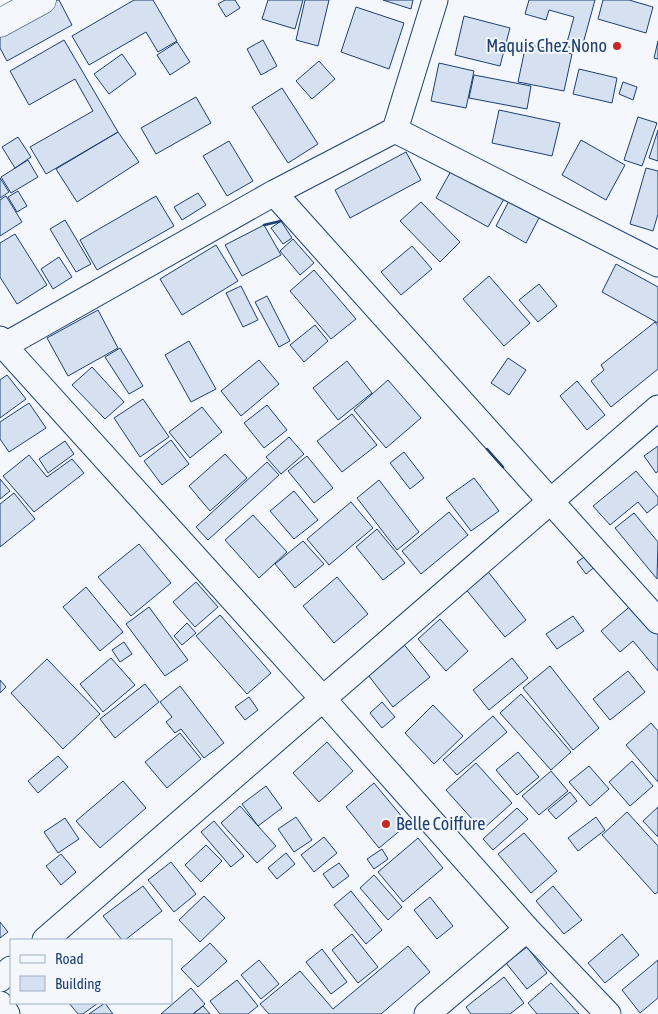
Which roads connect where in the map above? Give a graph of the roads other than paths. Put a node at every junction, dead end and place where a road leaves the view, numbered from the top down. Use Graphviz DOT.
graph roads {
  1 [pos="42,0"];
  2 [pos="435,0"];
  3 [pos="0,23"];
  4 [pos="395,130"];
  5 [pos="274,193"];
  6 [pos="658,264"];
  7 [pos="1,345"];
  8 [pos="658,408"];
  9 [pos="551,501"];
  10 [pos="658,620"];
  11 [pos="323,699"];
  12 [pos="527,929"];
  13 [pos="46,939"];
  14 [pos="10,971"];
  15 [pos="0,979"];
  16 [pos="0,1004"];
  17 [pos="7,1014"];
  18 [pos="427,1014"];
  19 [pos="608,1014"];
  1 -- 3 [label="street"];
  2 -- 4 [label="street"];
  4 -- 5 [label="street"];
  4 -- 6 [label="street"];
  5 -- 7 [label="street"];
  5 -- 9 [label="street"];
  7 -- 11 [label="street"];
  8 -- 9 [label="street"];
  9 -- 10 [label="street"];
  9 -- 11 [label="street"];
  11 -- 12 [label="street"];
  11 -- 13 [label="street"];
  12 -- 18 [label="street"];
  12 -- 19 [label="street"];
  14 -- 15 [label="street"];
  16 -- 17 [label="street"];
}
